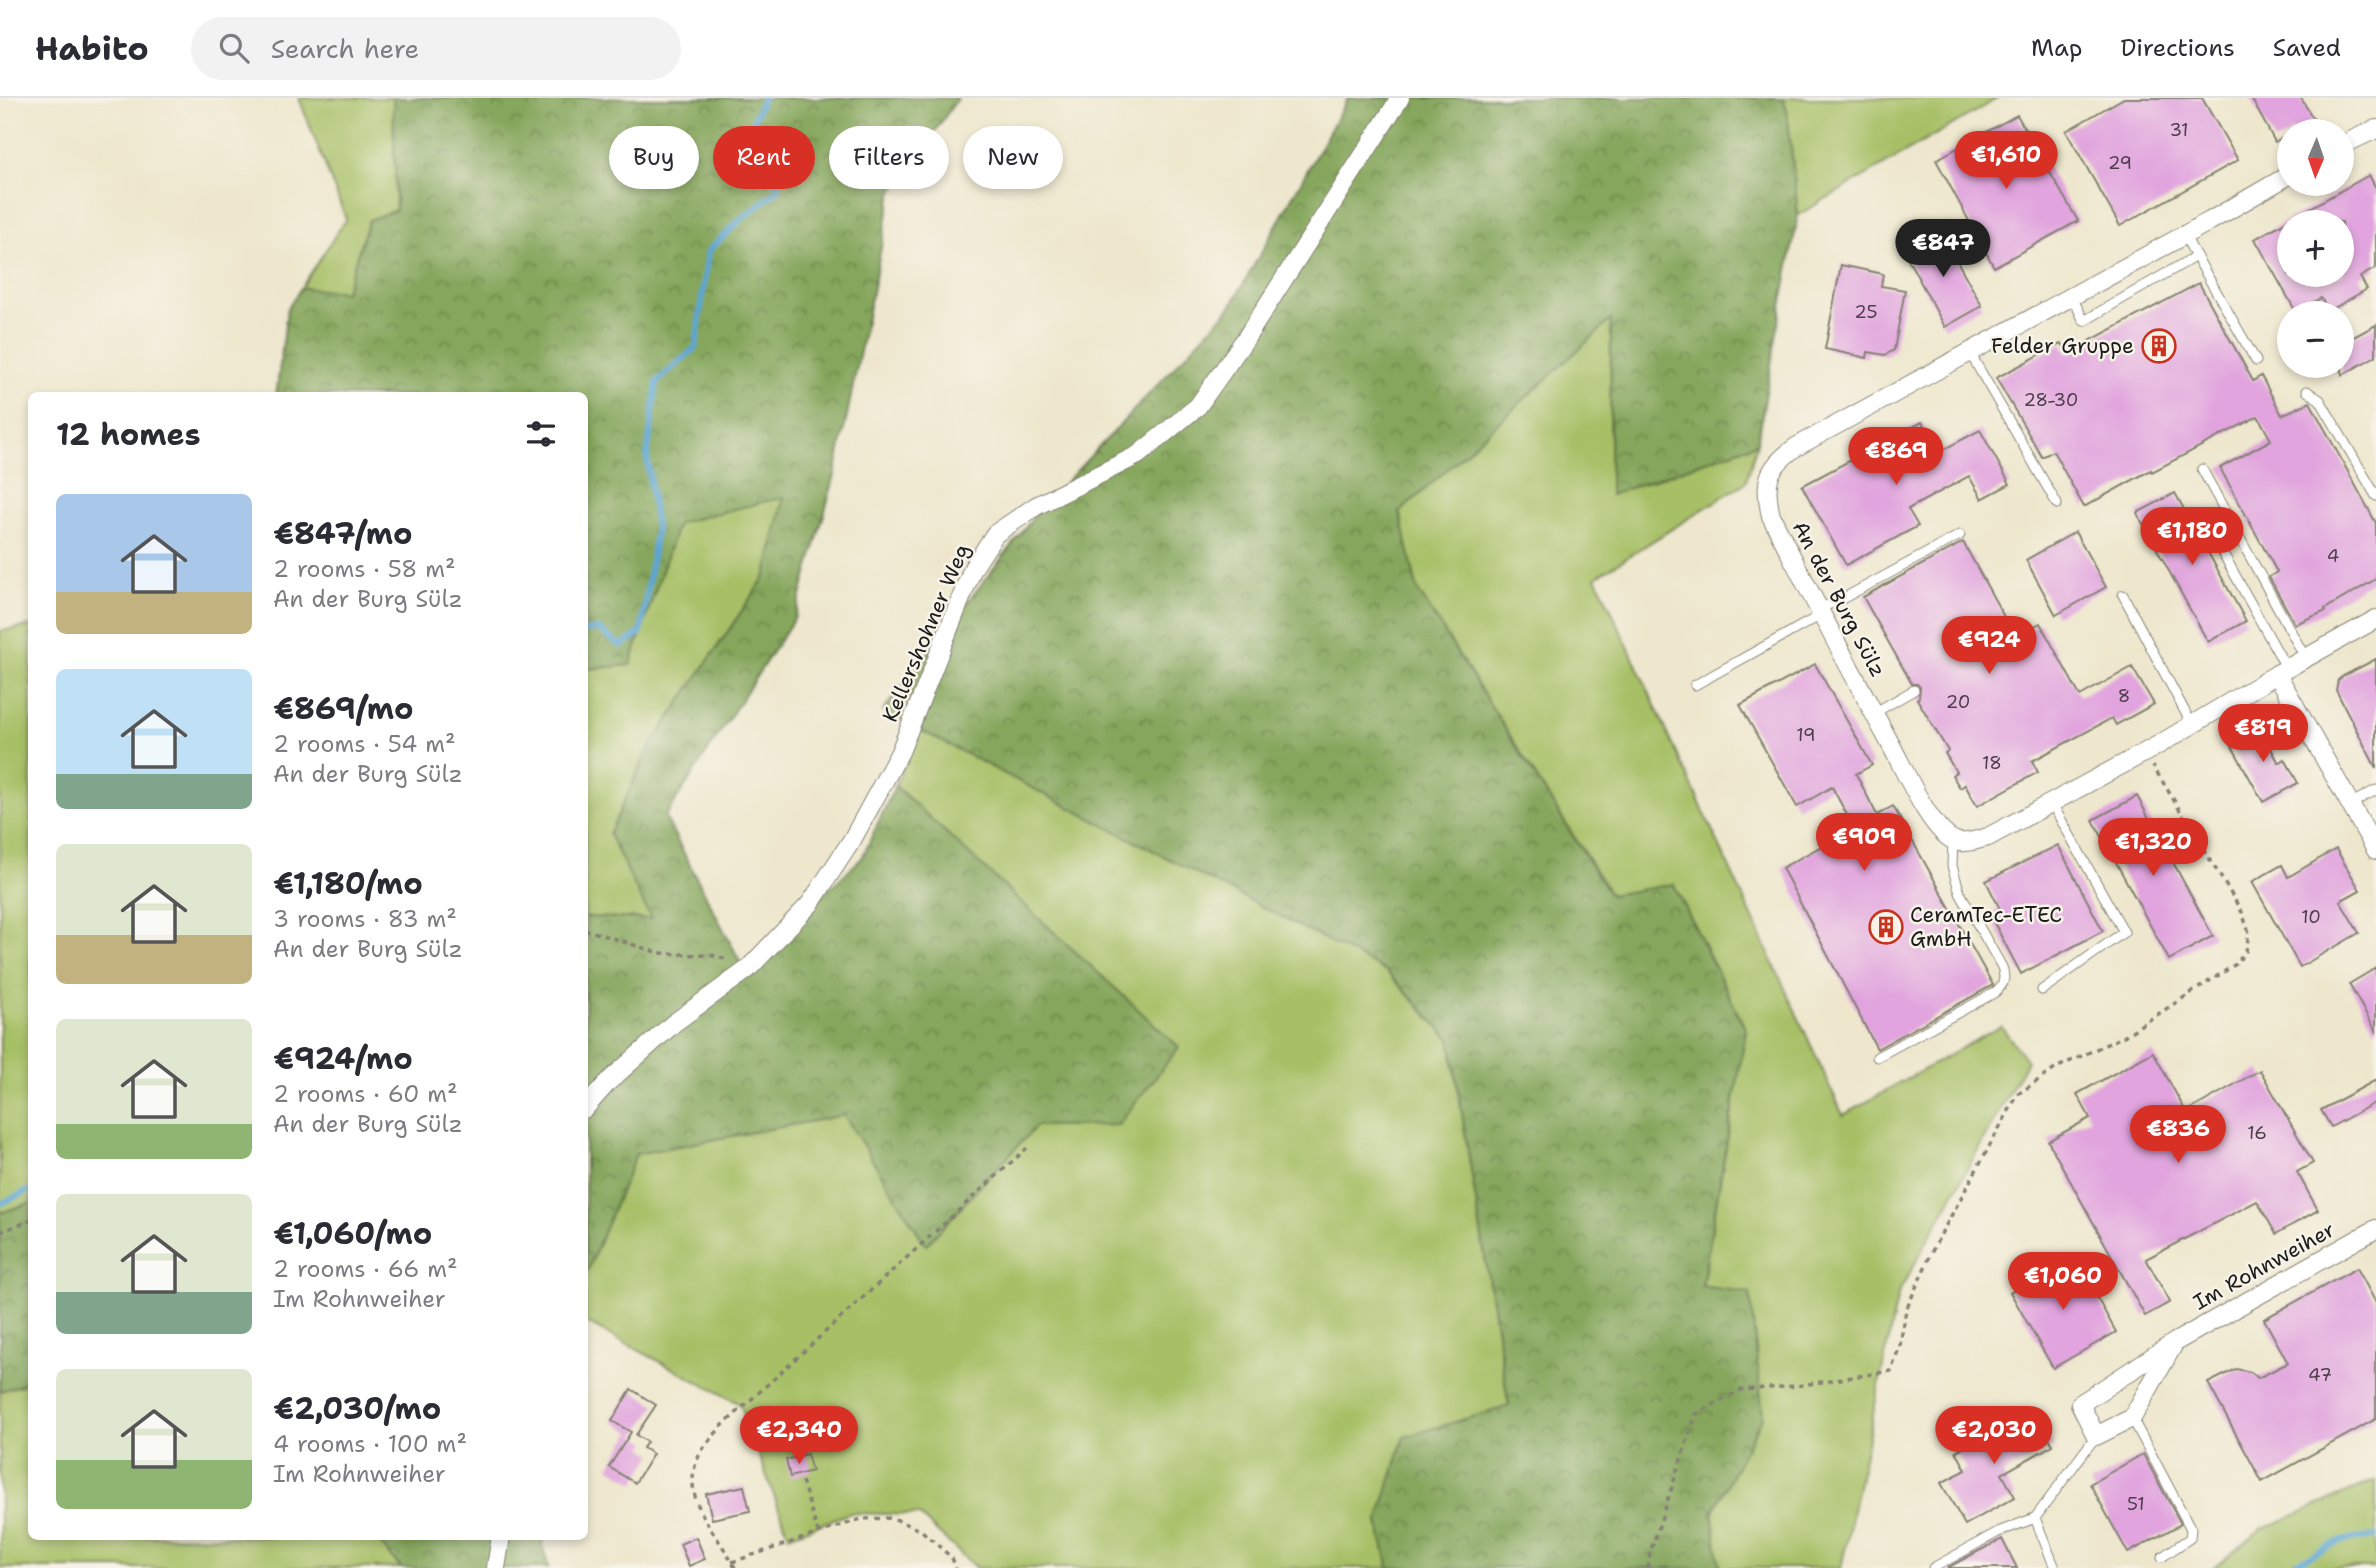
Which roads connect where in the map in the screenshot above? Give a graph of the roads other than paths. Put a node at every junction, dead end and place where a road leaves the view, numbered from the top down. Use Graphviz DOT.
graph roads {
  1 [pos="1400,98"];
  2 [pos="2376,129"];
  3 [pos="2354,139"];
  4 [pos="2277,182"];
  5 [pos="2184,235"];
  6 [pos="2196,256"];
  7 [pos="2072,297"];
  8 [pos="1970,353"];
  9 [pos="2256,361"];
  10 [pos="2307,391"];
  11 [pos="2202,469"];
  12 [pos="2376,496"];
  13 [pos="2057,504"];
  14 [pos="2209,528"];
  15 [pos="1960,535"];
  16 [pos="2123,594"];
  17 [pos="1820,612"];
  18 [pos="2376,620"];
  19 [pos="2306,659"];
  20 [pos="2282,672"];
  21 [pos="1695,685"];
  22 [pos="1914,690"];
  23 [pos="1874,713"];
  24 [pos="2192,724"];
  25 [pos="2376,790"];
  26 [pos="2051,802"];
  27 [pos="2350,804"];
  28 [pos="1953,840"];
  29 [pos="2376,850"];
  30 [pos="2042,990"];
  31 [pos="1877,1057"];
  32 [pos="588,1104"];
  33 [pos="2376,1230"];
  34 [pos="2175,1342"];
  35 [pos="2133,1418"];
  36 [pos="2096,1436"];
  37 [pos="2035,1518"];
  38 [pos="500,1540"];
  39 [pos="2162,1556"];
  40 [pos="496,1568"];
  41 [pos="1933,1568"];
  42 [pos="2055,1568"];
  1 -- 32 [label="street, Kellershohner Weg"];
  2 -- 3 [label="street"];
  4 -- 5 [label="street, An der Burg Sülz"];
  5 -- 6 [label="lane"];
  5 -- 7 [label="street, An der Burg Sülz"];
  6 -- 7 [label="lane"];
  6 -- 9 [label="lane"];
  7 -- 8 [label="street, An der Burg Sülz"];
  8 -- 13 [label="lane"];
  8 -- 17 [label="street, An der Burg Sülz"];
  10 -- 12 [label="lane"];
  11 -- 19 [label="lane"];
  14 -- 20 [label="lane"];
  15 -- 17 [label="lane"];
  16 -- 24 [label="lane"];
  17 -- 21 [label="lane"];
  17 -- 23 [label="street, An der Burg Sülz"];
  18 -- 19 [label="street"];
  19 -- 20 [label="street"];
  20 -- 24 [label="street"];
  20 -- 27 [label="street"];
  22 -- 23 [label="lane"];
  23 -- 28 [label="street, An der Burg Sülz"];
  24 -- 26 [label="street"];
  25 -- 27 [label="lane"];
  26 -- 28 [label="street"];
  26 -- 30 [label="lane"];
  27 -- 29 [label="street"];
  28 -- 31 [label="lane"];
  33 -- 34 [label="street, Im Rohnweiher"];
  34 -- 35 [label="street"];
  34 -- 36 [label="street, Im Rohnweiher"];
  35 -- 36 [label="street"];
  35 -- 39 [label="lane"];
  36 -- 37 [label="lane"];
  37 -- 41 [label="lane"];
  37 -- 42 [label="lane"];
  38 -- 40 [label="street"];
}
